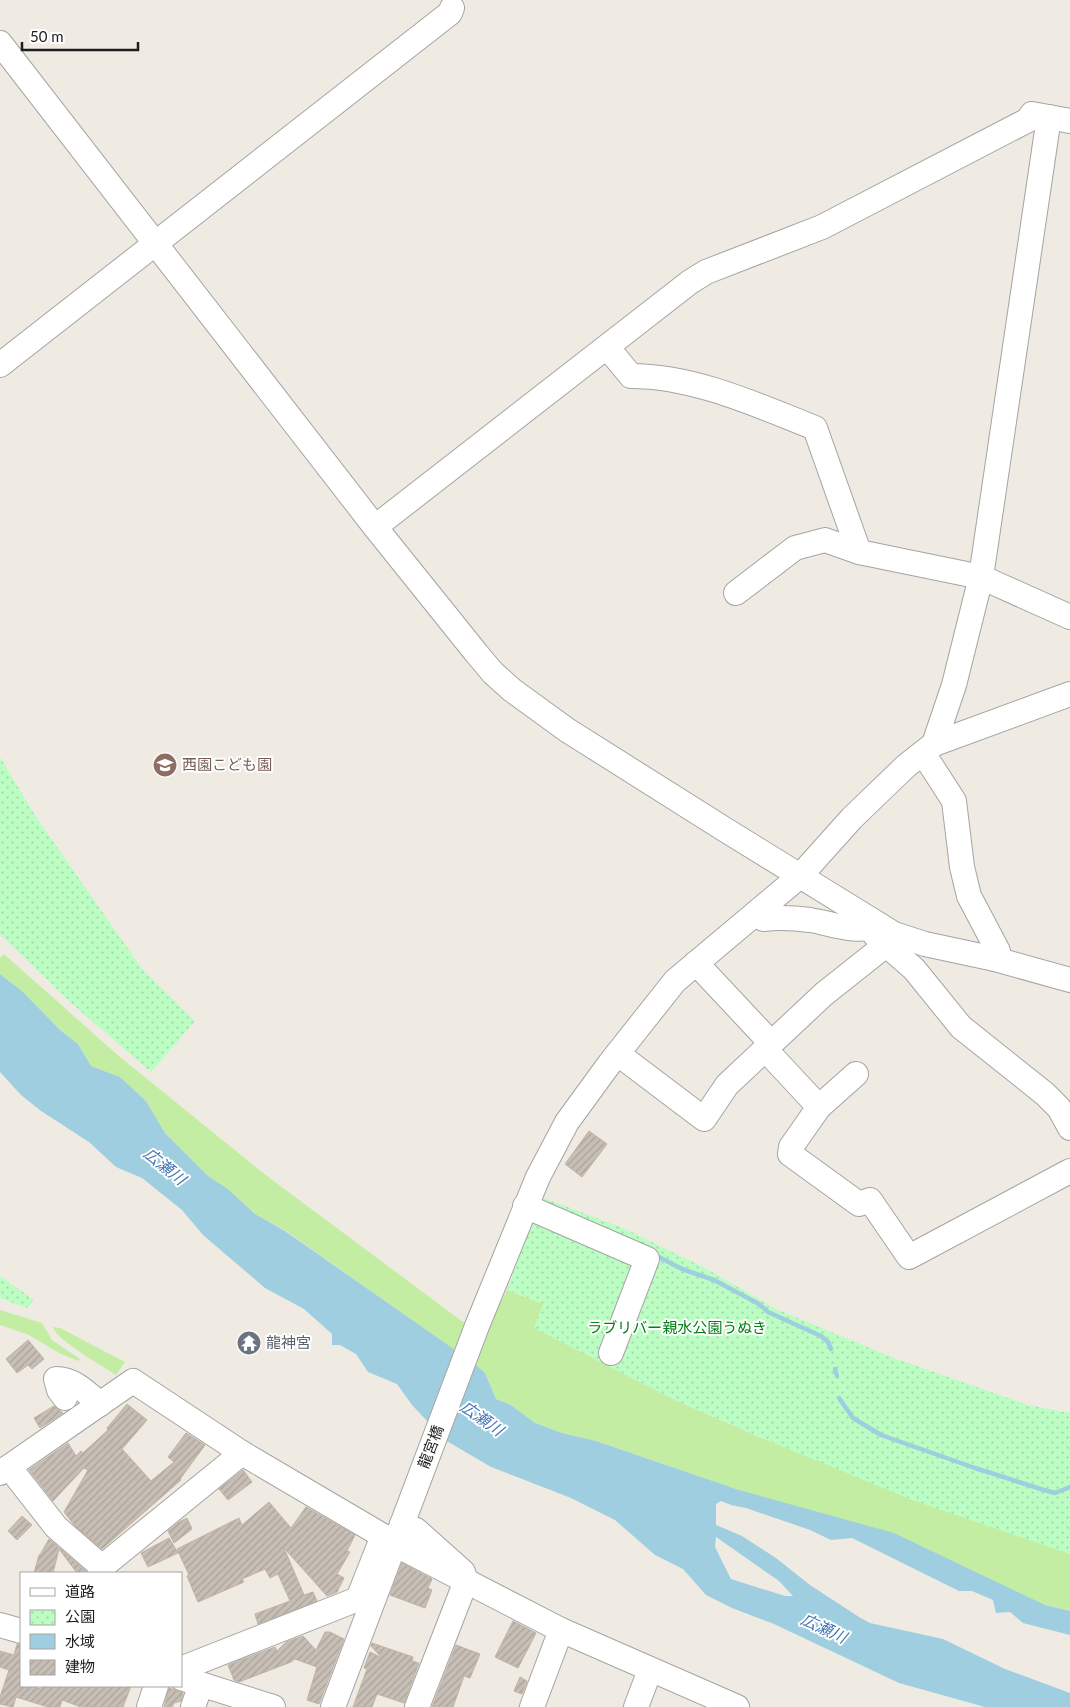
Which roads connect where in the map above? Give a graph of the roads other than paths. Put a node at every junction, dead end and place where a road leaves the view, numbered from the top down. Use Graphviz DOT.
graph roads {
  1 [pos="452,8"];
  2 [pos="0,43"];
  3 [pos="1060,119"];
  4 [pos="154,243"];
  5 [pos="607,347"];
  6 [pos="3,357"];
  7 [pos="375,527"];
  8 [pos="859,552"];
  9 [pos="981,577"];
  10 [pos="736,593"];
  11 [pos="1070,617"];
  12 [pos="1070,694"];
  13 [pos="928,748"];
  14 [pos="800,876"];
  15 [pos="756,912"];
  16 [pos="881,933"];
  17 [pos="995,960"];
  18 [pos="696,963"];
  19 [pos="1068,975"];
  20 [pos="768,1046"];
  21 [pos="618,1054"];
  22 [pos="856,1074"];
  23 [pos="819,1107"];
  24 [pos="1070,1128"];
  25 [pos="1070,1171"];
  26 [pos="525,1206"];
  27 [pos="611,1353"];
  28 [pos="65,1398"];
  29 [pos="100,1404"];
  30 [pos="242,1453"];
  31 [pos="5,1470"];
  32 [pos="404,1518"];
  33 [pos="404,1549"];
  34 [pos="101,1570"];
  35 [pos="466,1581"];
  36 [pos="0,1625"];
  37 [pos="561,1630"];
  38 [pos="20,1631"];
  39 [pos="650,1670"];
  40 [pos="188,1680"];
  41 [pos="156,1687"];
  42 [pos="149,1707"];
  43 [pos="193,1707"];
  44 [pos="273,1707"];
  45 [pos="333,1707"];
  46 [pos="417,1707"];
  47 [pos="532,1707"];
  48 [pos="636,1707"];
  49 [pos="737,1707"];
  1 -- 4 [label="street"];
  2 -- 4 [label="street"];
  3 -- 5 [label="street"];
  3 -- 9 [label="street"];
  4 -- 6 [label="street"];
  4 -- 7 [label="street"];
  5 -- 7 [label="street"];
  5 -- 8 [label="street"];
  7 -- 14 [label="street"];
  8 -- 9 [label="street"];
  8 -- 10 [label="street"];
  9 -- 11 [label="street"];
  9 -- 13 [label="street"];
  12 -- 13 [label="street"];
  13 -- 14 [label="street, 龍宮橋"];
  13 -- 17 [label="street"];
  14 -- 15 [label="street, 龍宮橋"];
  14 -- 16 [label="street"];
  15 -- 16 [label="street"];
  15 -- 18 [label="street, 龍宮橋"];
  16 -- 17 [label="street"];
  16 -- 20 [label="street"];
  16 -- 24 [label="street"];
  17 -- 19 [label="street"];
  18 -- 20 [label="street"];
  18 -- 21 [label="street, 龍宮橋"];
  20 -- 21 [label="street"];
  20 -- 23 [label="street"];
  21 -- 26 [label="street, 龍宮橋"];
  22 -- 23 [label="street"];
  23 -- 25 [label="street"];
  26 -- 27 [label="street"];
  26 -- 32 [label="street, 龍宮橋"];
  28 -- 29 [label="street"];
  29 -- 30 [label="street"];
  29 -- 31 [label="street"];
  30 -- 34 [label="street"];
  30 -- 40 [label="street"];
  31 -- 34 [label="street"];
  32 -- 35 [label="street"];
  32 -- 45 [label="street, 龍宮橋"];
  33 -- 35 [label="street"];
  35 -- 37 [label="street"];
  35 -- 46 [label="street"];
  36 -- 38 [label="street"];
  37 -- 39 [label="street"];
  37 -- 47 [label="street"];
  39 -- 48 [label="street"];
  39 -- 49 [label="street"];
  40 -- 43 [label="street"];
  40 -- 44 [label="street"];
  41 -- 42 [label="street"];
}
